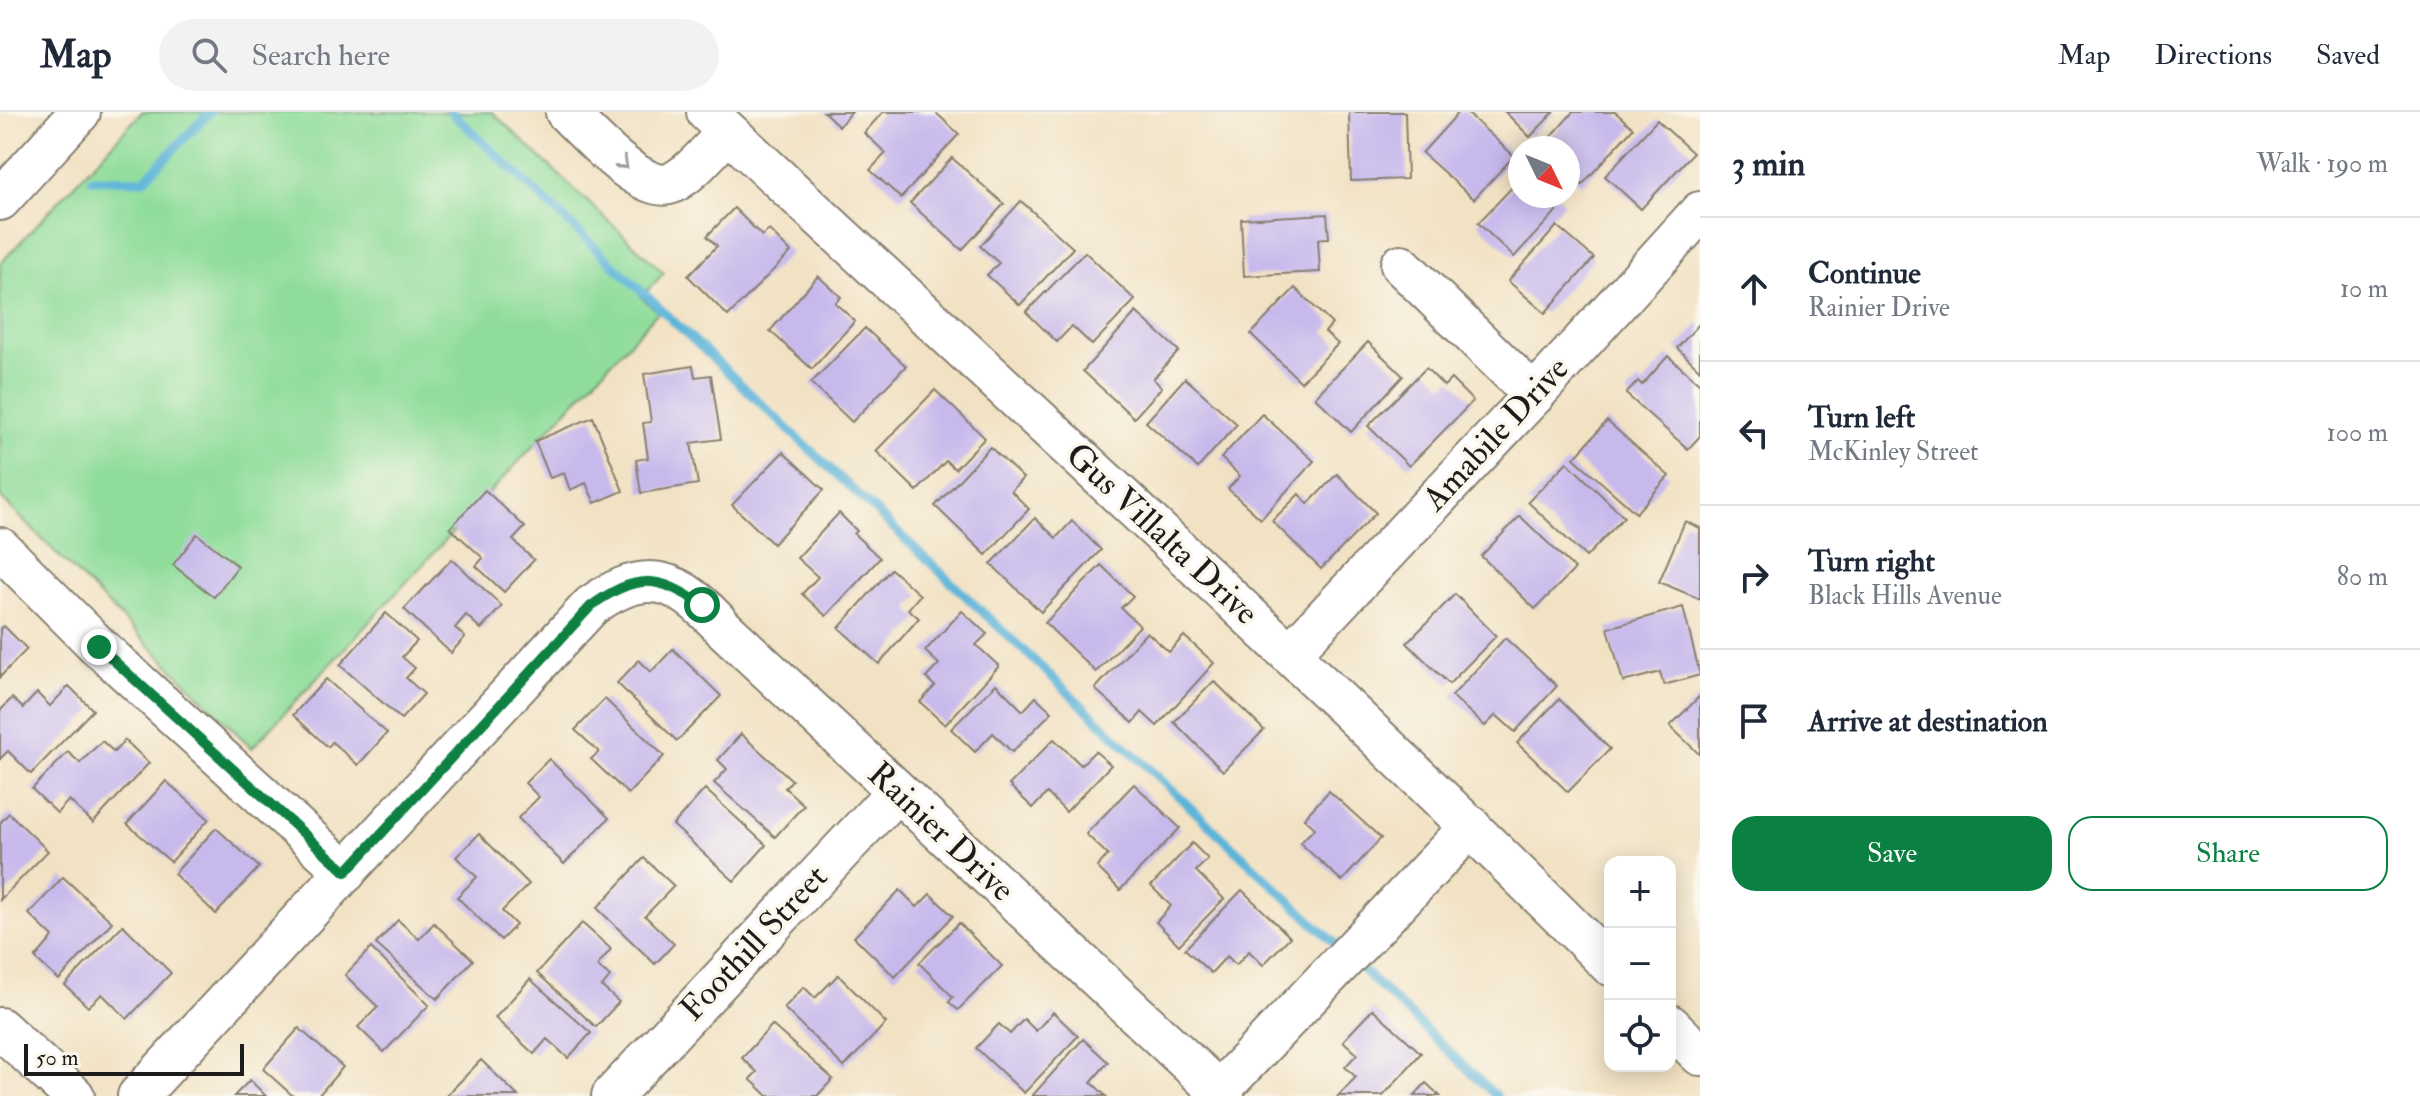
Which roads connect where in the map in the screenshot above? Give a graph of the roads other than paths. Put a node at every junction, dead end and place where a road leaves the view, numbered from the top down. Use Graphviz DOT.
graph roads {
  1 [pos="80,112"];
  2 [pos="566,112"];
  3 [pos="717,122"];
  4 [pos="0,200"];
  5 [pos="1700,212"];
  6 [pos="1401,265"];
  7 [pos="1534,395"];
  8 [pos="0,548"];
  9 [pos="1291,653"];
  10 [pos="897,791"];
  11 [pos="1471,826"];
  12 [pos="346,872"];
  13 [pos="1604,959"];
  14 [pos="0,1028"];
  15 [pos="1676,1031"];
  16 [pos="1700,1055"];
  17 [pos="1222,1094"];
  18 [pos="74,1096"];
  19 [pos="138,1096"];
  20 [pos="612,1096"];
  1 -- 4 [label="street"];
  2 -- 3 [label="street, one-way"];
  3 -- 9 [label="street, Gus Villalta Drive"];
  5 -- 7 [label="street, Amabile Drive"];
  6 -- 7 [label="street"];
  7 -- 9 [label="street, Amabile Drive"];
  8 -- 12 [label="street"];
  9 -- 11 [label="street, Gus Villalta Drive"];
  10 -- 12 [label="street, Rainier Drive"];
  10 -- 17 [label="street, Rainier Drive"];
  10 -- 20 [label="street, Foothill Street"];
  11 -- 13 [label="street, Gus Villalta Drive"];
  11 -- 17 [label="street"];
  12 -- 19 [label="street"];
  14 -- 18 [label="street"];
  15 -- 16 [label="street"];
}
